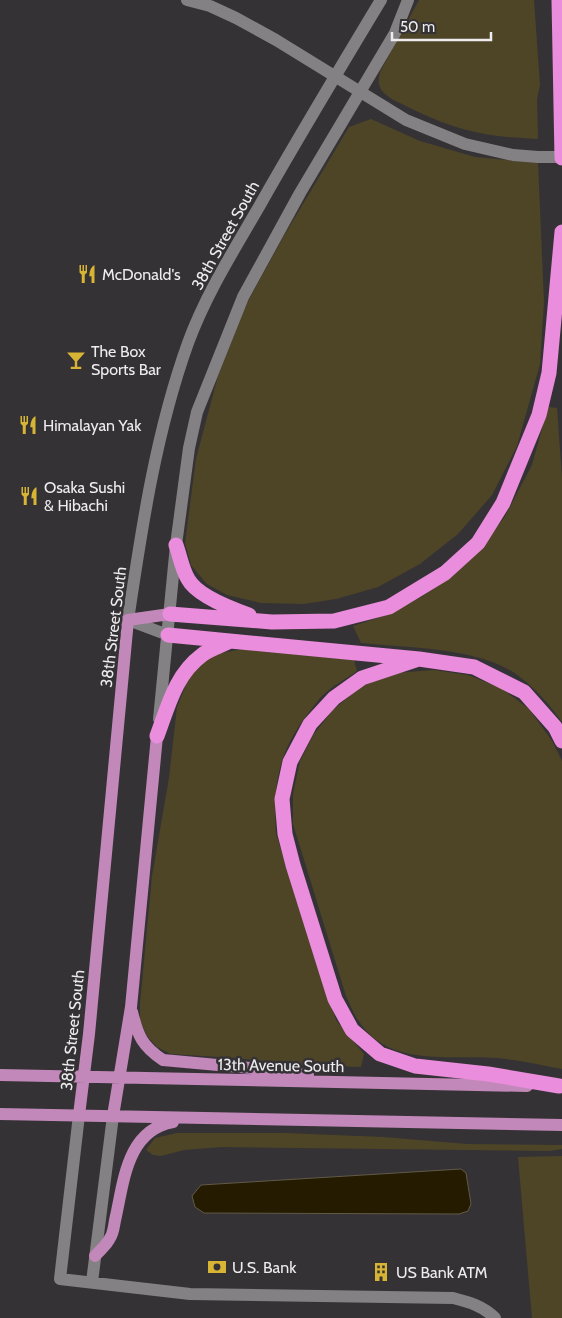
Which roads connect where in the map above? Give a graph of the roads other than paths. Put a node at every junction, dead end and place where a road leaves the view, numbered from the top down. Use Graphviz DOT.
graph roads {
  1 [pos="187,0"];
  2 [pos="381,0"];
  3 [pos="408,0"];
  4 [pos="559,0"];
  5 [pos="335,76"];
  6 [pos="360,92"];
  7 [pos="562,158"];
  8 [pos="562,232"];
  9 [pos="176,545"];
  10 [pos="170,614"];
  11 [pos="128,620"];
  12 [pos="272,622"];
  13 [pos="168,635"];
  14 [pos="230,641"];
  15 [pos="418,659"];
  16 [pos="157,736"];
  17 [pos="562,741"];
  18 [pos="131,1007"];
  19 [pos="0,1075"];
  20 [pos="84,1076"];
  21 [pos="120,1077"];
  22 [pos="354,1083"];
  23 [pos="560,1086"];
  24 [pos="0,1114"];
  25 [pos="79,1116"];
  26 [pos="113,1116"];
  27 [pos="192,1118"];
  28 [pos="562,1125"];
  29 [pos="95,1256"];
  30 [pos="92,1282"];
  31 [pos="495,1318"];
  1 -- 5 [label="street"];
  2 -- 5 [label="street, 38th Street South"];
  3 -- 6 [label="street"];
  4 -- 7 [label="highway"];
  5 -- 6 [label="street"];
  5 -- 11 [label="street, 38th Street South"];
  6 -- 7 [label="street"];
  6 -- 9 [label="street"];
  8 -- 12 [label="highway"];
  9 -- 10 [label="street"];
  9 -- 12 [label="highway"];
  10 -- 11 [label="main road"];
  10 -- 12 [label="highway"];
  10 -- 13 [label="street"];
  11 -- 13 [label="street"];
  11 -- 20 [label="main road, 38th Street South"];
  13 -- 14 [label="highway"];
  13 -- 16 [label="street"];
  14 -- 15 [label="highway"];
  14 -- 16 [label="highway"];
  15 -- 17 [label="highway"];
  15 -- 23 [label="highway"];
  16 -- 18 [label="main road"];
  18 -- 21 [label="main road"];
  18 -- 22 [label="main road"];
  19 -- 20 [label="main road, 13th Avenue South"];
  20 -- 21 [label="main road, 13th Avenue South"];
  20 -- 25 [label="main road, 38th Street South"];
  21 -- 22 [label="main road, 13th Avenue South"];
  21 -- 26 [label="main road"];
  22 -- 23 [label="main road, 13th Avenue South"];
  24 -- 25 [label="main road"];
  25 -- 26 [label="main road"];
  25 -- 30 [label="street, 38th Street South"];
  26 -- 27 [label="main road"];
  26 -- 29 [label="street"];
  27 -- 28 [label="main road"];
  27 -- 29 [label="main road"];
  29 -- 30 [label="street"];
  30 -- 31 [label="street, 38th Street South"];
}
